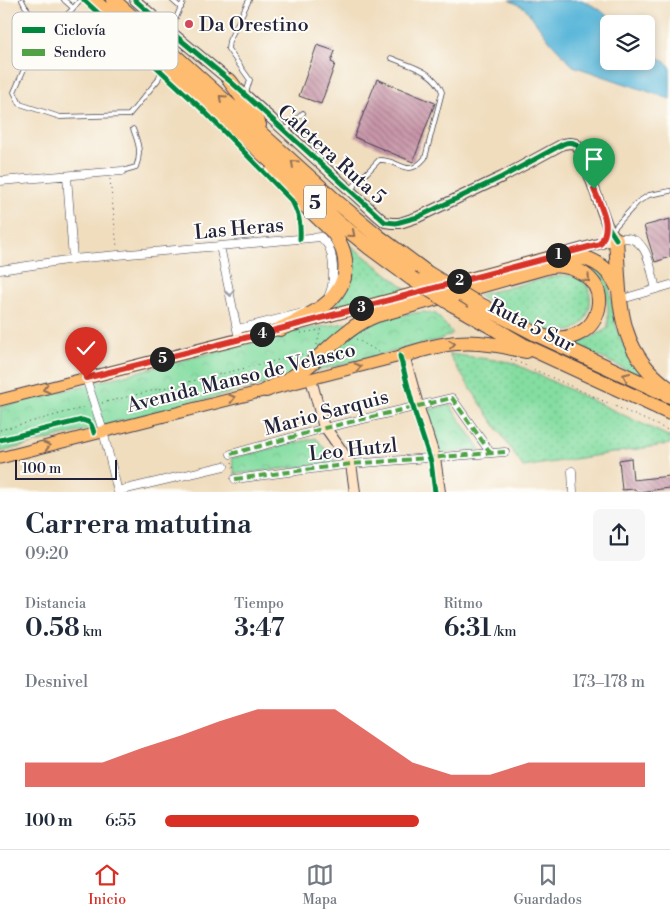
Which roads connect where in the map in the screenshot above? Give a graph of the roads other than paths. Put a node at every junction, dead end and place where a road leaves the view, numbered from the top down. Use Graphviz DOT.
graph roads {
  1 [pos="22,0"];
  2 [pos="64,0"];
  3 [pos="80,0"];
  4 [pos="93,0"];
  5 [pos="113,0"];
  6 [pos="135,0"];
  7 [pos="172,0"];
  8 [pos="184,0"];
  9 [pos="249,0"];
  10 [pos="73,8"];
  11 [pos="181,8"];
  12 [pos="30,12"];
  13 [pos="69,12"];
  14 [pos="106,12"];
  15 [pos="126,12"];
  16 [pos="148,12"];
  17 [pos="178,15"];
  18 [pos="178,39"];
  19 [pos="178,58"];
  20 [pos="392,58"];
  21 [pos="24,70"];
  22 [pos="162,70"];
  23 [pos="171,70"];
  24 [pos="230,82"];
  25 [pos="245,95"];
  26 [pos="303,113"];
  27 [pos="224,119"];
  28 [pos="133,129"];
  29 [pos="284,131"];
  30 [pos="271,142"];
  31 [pos="122,171"];
  32 [pos="67,176"];
  33 [pos="0,181"];
  34 [pos="350,190"];
  35 [pos="670,190"];
  36 [pos="612,232"];
  37 [pos="600,244"];
  38 [pos="220,246"];
  39 [pos="557,255"];
  40 [pos="73,259"];
  41 [pos="0,270"];
  42 [pos="670,285"];
  43 [pos="656,289"];
  44 [pos="625,295"];
  45 [pos="280,329"];
  46 [pos="238,335"];
  47 [pos="538,335"];
  48 [pos="404,355"];
  49 [pos="548,357"];
  50 [pos="310,365"];
  51 [pos="86,378"];
  52 [pos="670,389"];
  53 [pos="266,390"];
  54 [pos="670,396"];
  55 [pos="0,400"];
  56 [pos="418,405"];
  57 [pos="670,413"];
  58 [pos="325,428"];
  59 [pos="103,431"];
  60 [pos="490,452"];
  61 [pos="505,452"];
  62 [pos="231,454"];
  63 [pos="0,458"];
  64 [pos="435,458"];
  65 [pos="351,464"];
  66 [pos="224,466"];
  67 [pos="572,471"];
  68 [pos="235,479"];
  69 [pos="118,491"];
  70 [pos="355,492"];
  71 [pos="440,492"];
  72 [pos="574,492"];
  1 -- 12 [label="lane"];
  2 -- 10 [label="lane"];
  3 -- 10 [label="lane"];
  4 -- 14 [label="highway, Ruta 5 Sur / 5"];
  15 -- 5 [label="highway, Ruta 5 Sur / 5, one-way"];
  6 -- 16 [label="street, Caletera Ruta 5"];
  7 -- 11 [label="lane"];
  8 -- 11 [label="lane"];
  9 -- 25 [label="lane"];
  10 -- 13 [label="lane"];
  11 -- 17 [label="lane"];
  18 -- 24 [label="street, Caletera Ruta 5"];
  30 -- 19 [label="highway, Ruta 5 Sur / 5, one-way"];
  20 -- 34 [label="lane"];
  21 -- 22 [label="lane"];
  23 -- 27 [label="highway, Ruta 5 Sur / 5"];
  24 -- 25 [label="street, Caletera Ruta 5"];
  24 -- 30 [label="highway"];
  25 -- 29 [label="street, Caletera Ruta 5"];
  26 -- 29 [label="lane"];
  27 -- 45 [label="highway"];
  27 -- 49 [label="highway, Ruta 5 Sur / 5, one-way, bridge"];
  28 -- 31 [label="lane"];
  29 -- 34 [label="street, Caletera Ruta 5"];
  47 -- 30 [label="highway, Ruta 5 Sur / 5, one-way, bridge"];
  31 -- 32 [label="street"];
  32 -- 33 [label="street"];
  32 -- 40 [label="street"];
  34 -- 36 [label="street, Caletera Ruta 5"];
  35 -- 36 [label="lane"];
  36 -- 37 [label="street, Avenida Manso de Velasco"];
  36 -- 37 [label="street"];
  36 -- 43 [label="street"];
  36 -- 44 [label="highway"];
  37 -- 39 [label="street, Avenida Manso de Velasco"];
  38 -- 40 [label="street, Las Heras"];
  38 -- 46 [label="street, one-way"];
  38 -- 46 [label="street, Las Heras"];
  39 -- 44 [label="highway"];
  39 -- 45 [label="main road, Avenida Manso de Velasco"];
  40 -- 41 [label="street, Las Heras"];
  42 -- 43 [label="street"];
  43 -- 44 [label="street"];
  44 -- 52 [label="highway"];
  45 -- 46 [label="main road, Avenida Manso de Velasco"];
  46 -- 51 [label="main road, Avenida Manso de Velasco"];
  50 -- 47 [label="highway, one-way"];
  54 -- 47 [label="highway, Ruta 5 Sur / 5, one-way"];
  48 -- 49 [label="highway, one-way"];
  50 -- 48 [label="main road, Avenida Manso de Velasco, one-way"];
  48 -- 56 [label="street"];
  49 -- 57 [label="highway, Ruta 5 Sur / 5"];
  50 -- 53 [label="highway"];
  50 -- 58 [label="street"];
  51 -- 55 [label="main road, Avenida Manso de Velasco, one-way"];
  51 -- 59 [label="street"];
  59 -- 53 [label="main road, Avenida Manso de Velasco, one-way"];
  56 -- 58 [label="street, Mario Sarquis"];
  56 -- 60 [label="street, Mario Sarquis"];
  56 -- 64 [label="street"];
  58 -- 62 [label="street, Mario Sarquis"];
  58 -- 65 [label="street"];
  63 -- 59 [label="main road, Avenida Manso de Velasco, one-way"];
  59 -- 69 [label="street"];
  60 -- 61 [label="street, Leo Hutzl"];
  60 -- 64 [label="street, Leo Hutzl"];
  64 -- 65 [label="street, Leo Hutzl"];
  64 -- 71 [label="street"];
  65 -- 68 [label="street, Leo Hutzl"];
  65 -- 70 [label="street"];
  66 -- 69 [label="street"];
  67 -- 72 [label="street"];
}
